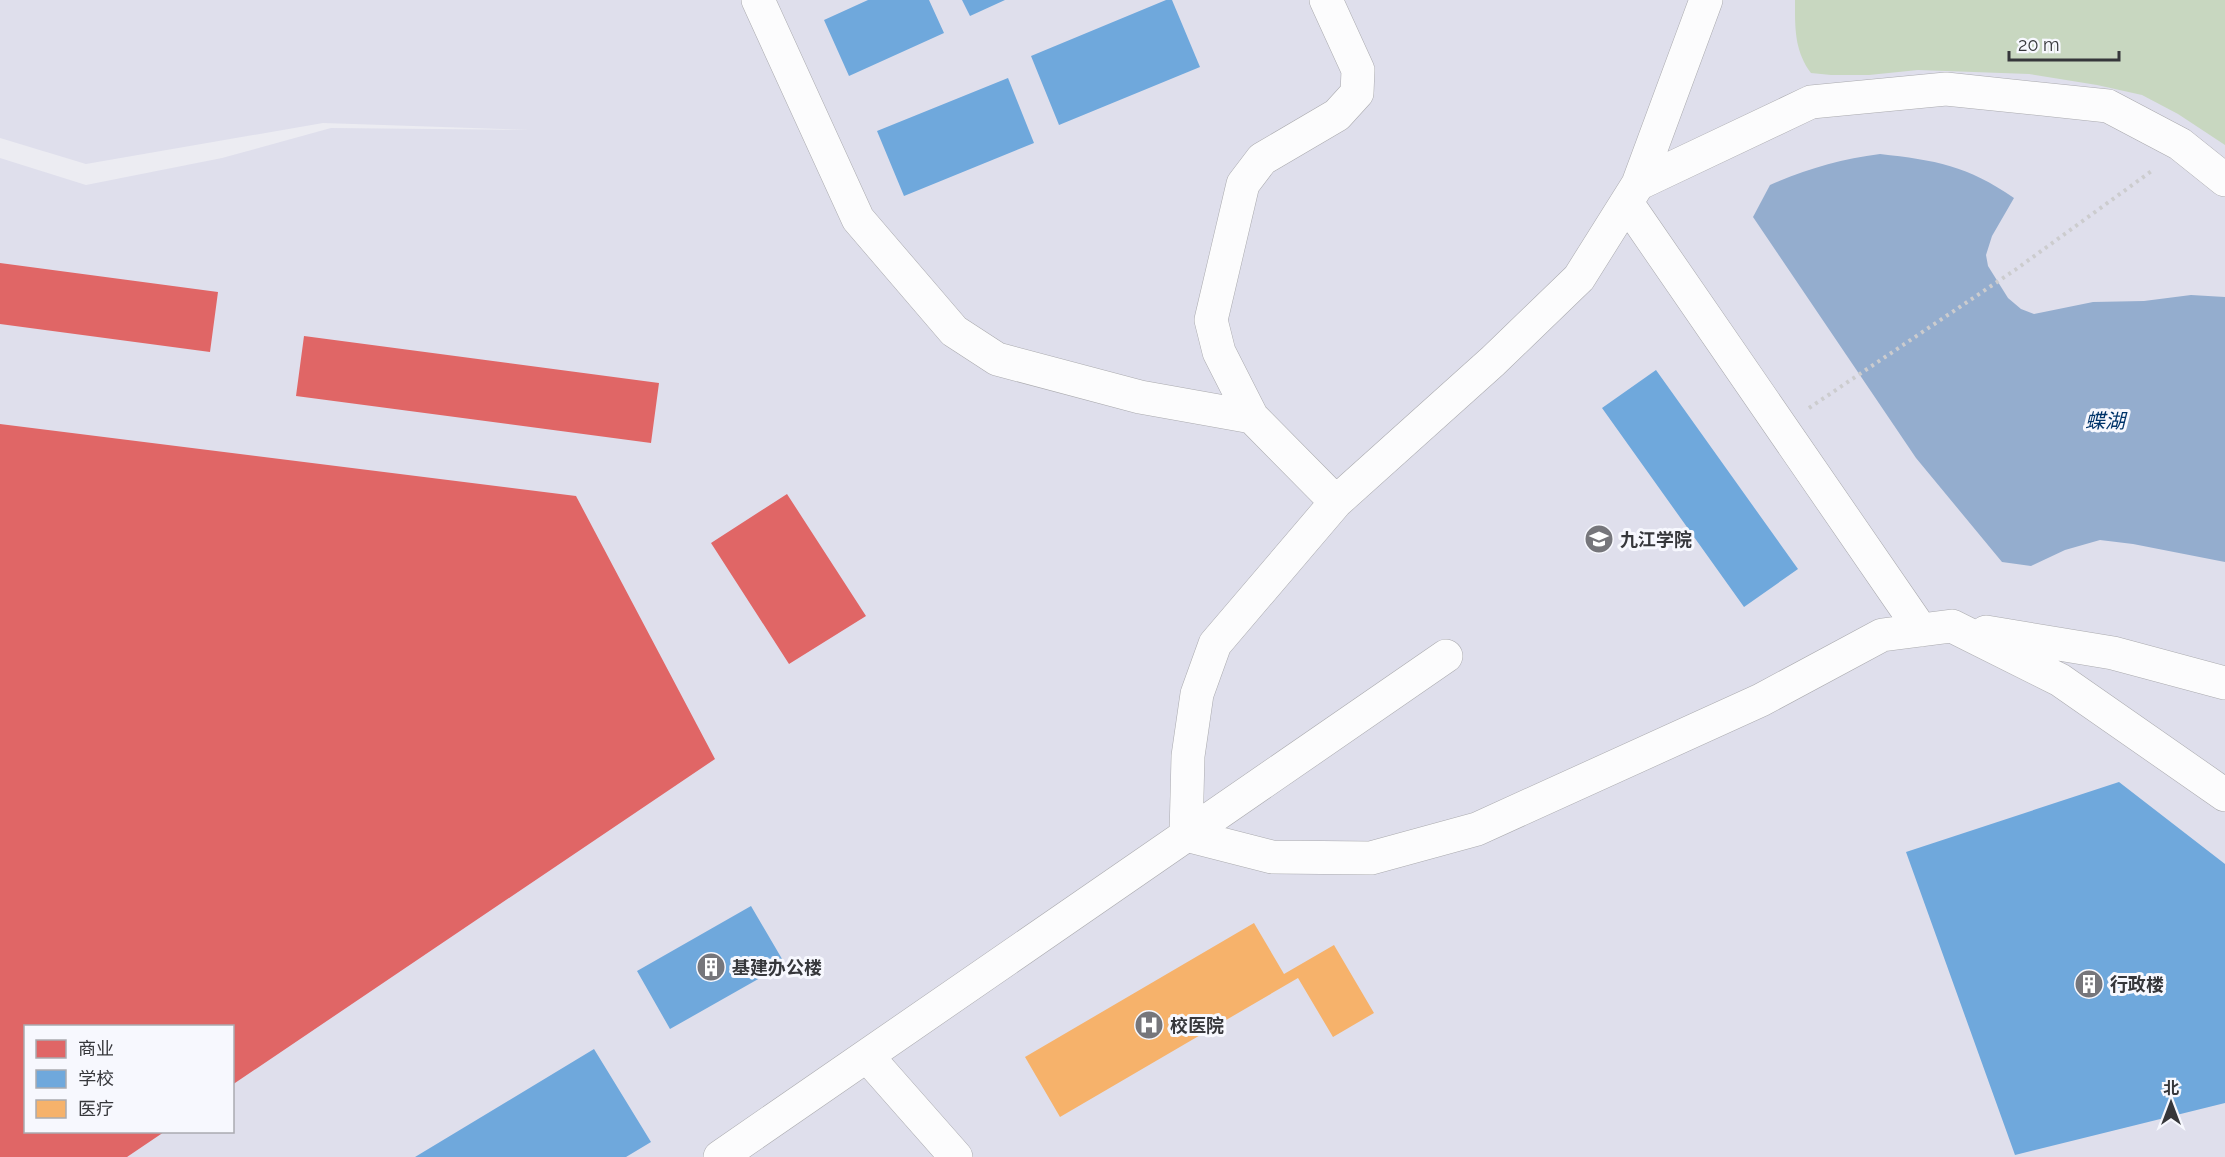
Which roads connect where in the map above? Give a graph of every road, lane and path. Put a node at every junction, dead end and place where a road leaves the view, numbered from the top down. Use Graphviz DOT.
graph roads {
  1 [pos="758,0"];
  2 [pos="1326,0"];
  3 [pos="1706,0"];
  4 [pos="2180,144"];
  5 [pos="2225,180"];
  6 [pos="1633,194"];
  7 [pos="1842,388"];
  8 [pos="1252,417"];
  9 [pos="1336,502"];
  10 [pos="1936,628"];
  11 [pos="1446,656"];
  12 [pos="2225,683"];
  13 [pos="2225,795"];
  14 [pos="1186,836"];
  15 [pos="867,1056"];
  16 [pos="720,1157"];
  17 [pos="956,1157"];
  1 -- 8 [label="street"];
  2 -- 8 [label="street"];
  3 -- 6 [label="street"];
  4 -- 5 [label="street"];
  4 -- 6 [label="street"];
  4 -- 7 [label="path"];
  6 -- 9 [label="street"];
  6 -- 10 [label="street"];
  8 -- 9 [label="street"];
  9 -- 14 [label="street"];
  10 -- 12 [label="street"];
  10 -- 13 [label="street"];
  10 -- 14 [label="street"];
  11 -- 14 [label="street"];
  14 -- 15 [label="street"];
  15 -- 16 [label="street"];
  15 -- 17 [label="street"];
}
